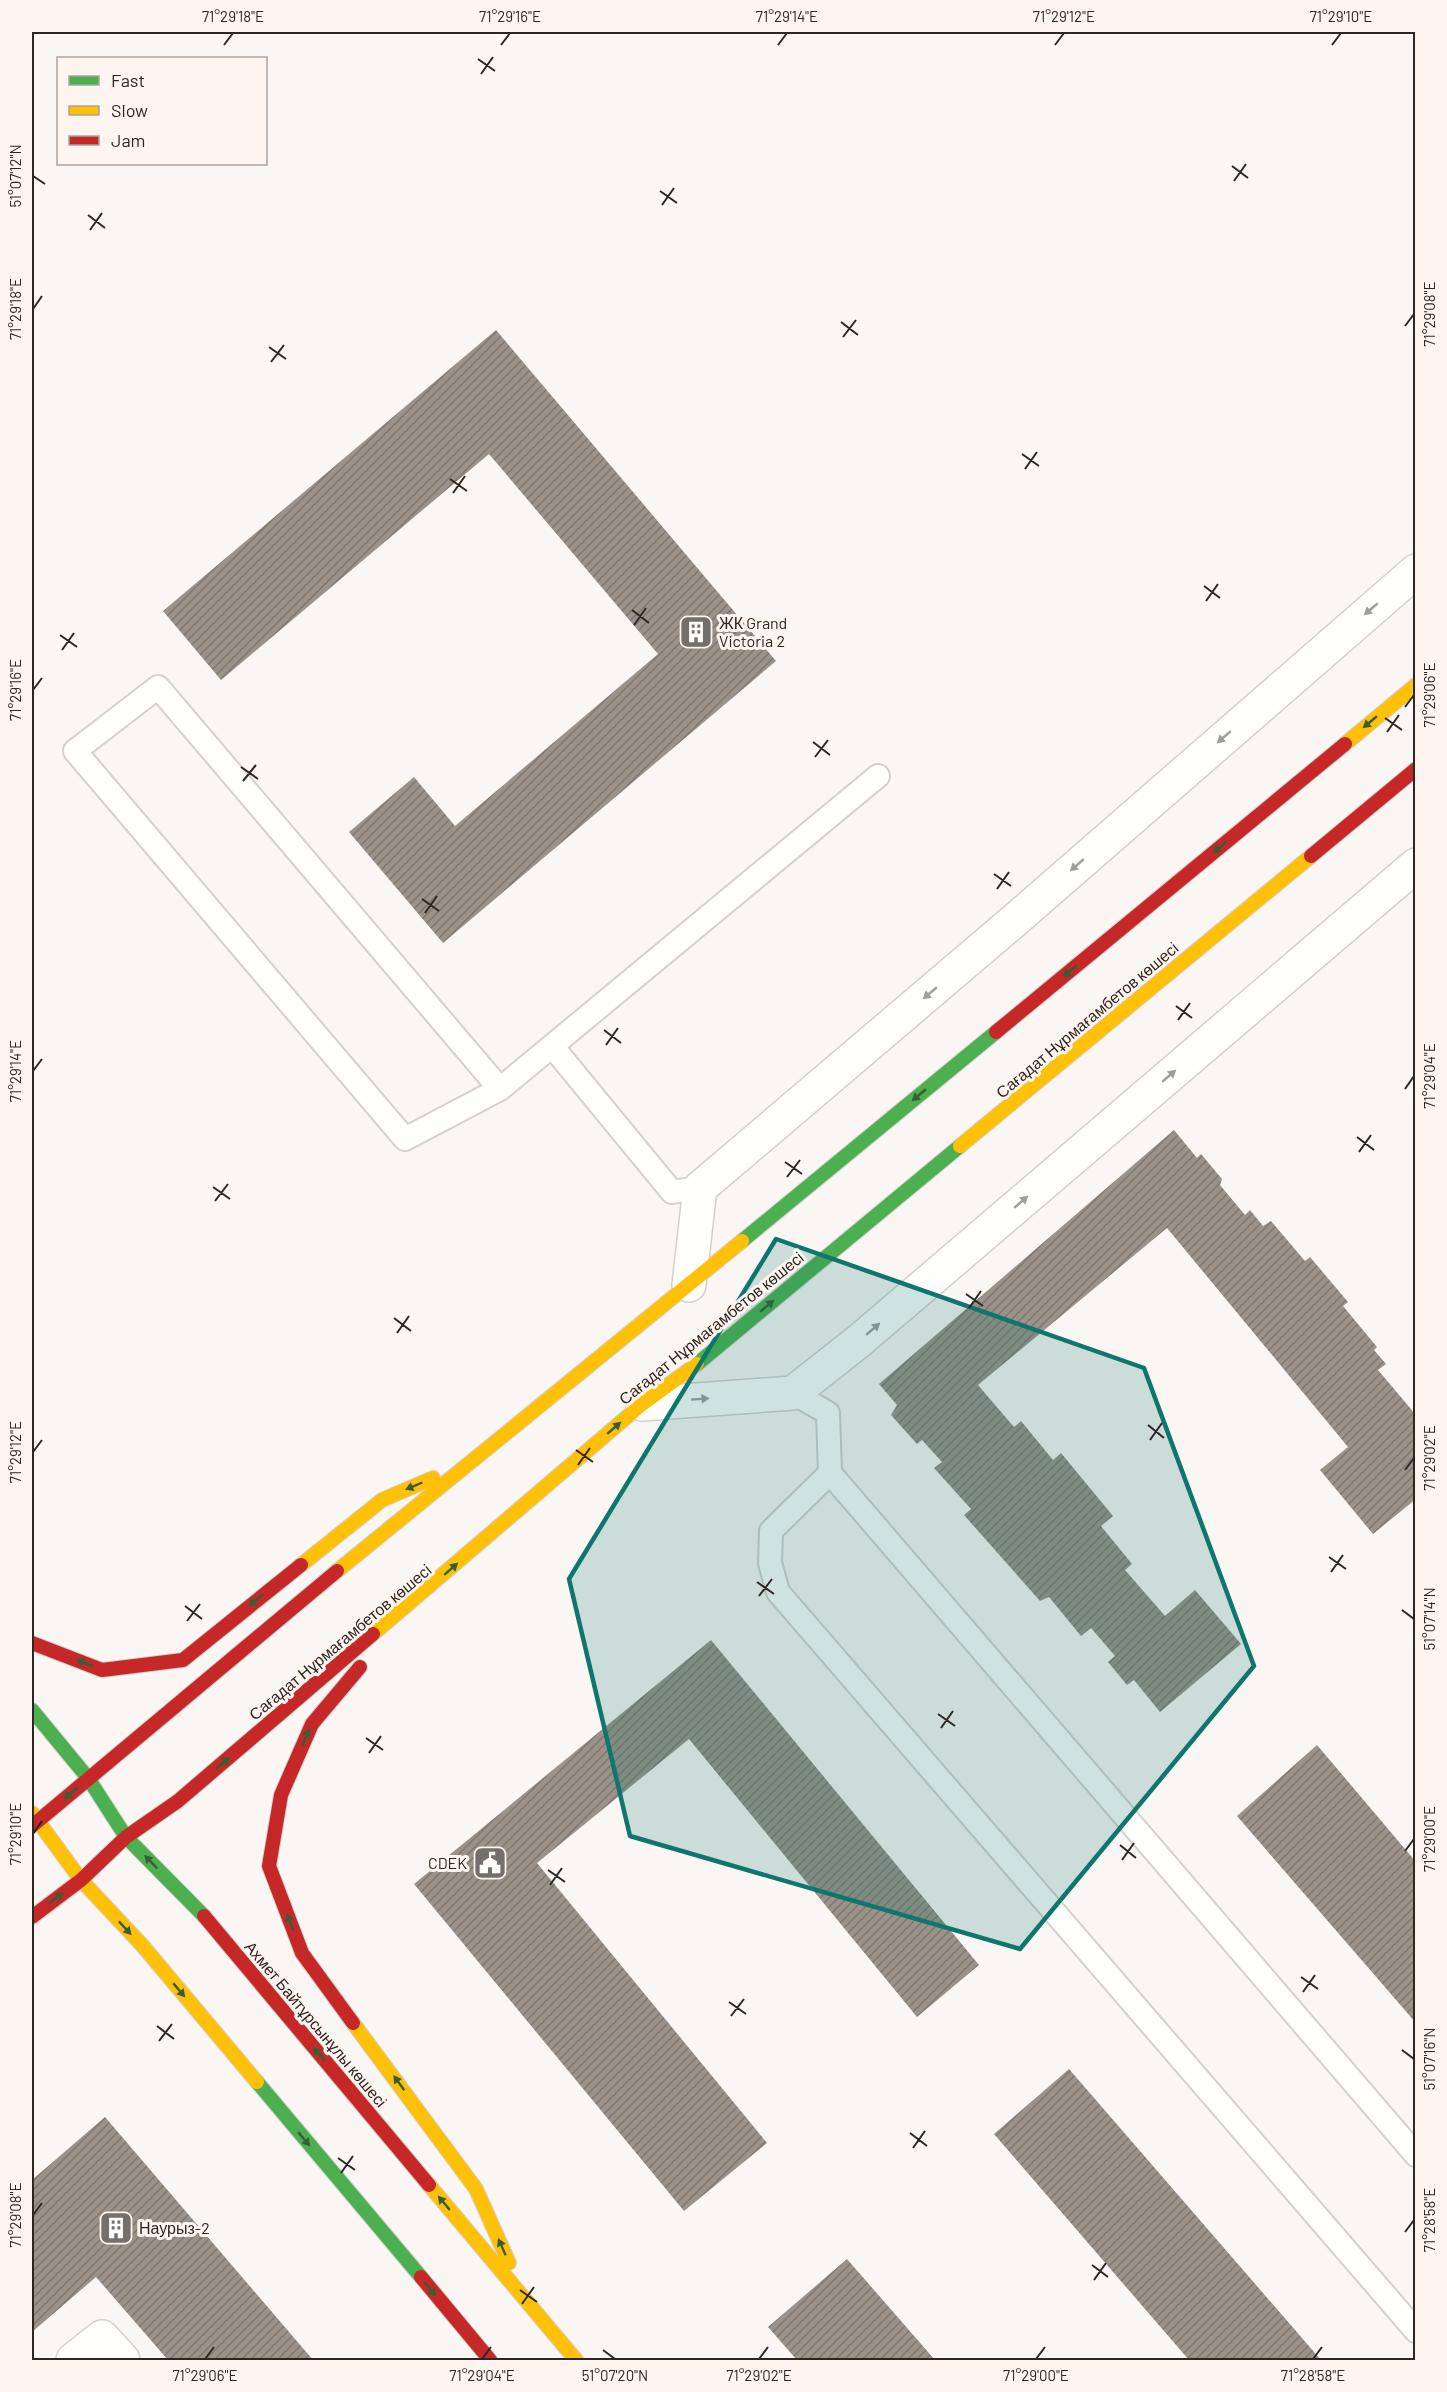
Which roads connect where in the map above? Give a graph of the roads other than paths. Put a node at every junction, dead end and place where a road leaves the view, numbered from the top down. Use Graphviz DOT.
graph roads {
  1 [pos="1416,571"];
  2 [pos="1416,685"];
  3 [pos="1416,769"];
  4 [pos="879,776"];
  5 [pos="1416,865"];
  6 [pos="552,1046"];
  7 [pos="500,1089"];
  8 [pos="700,1188"];
  9 [pos="689,1285"];
  10 [pos="793,1393"];
  11 [pos="642,1404"];
  12 [pos="467,1463"];
  13 [pos="830,1473"];
  14 [pos="430,1587"];
  15 [pos="32,1643"];
  16 [pos="32,1710"];
  17 [pos="88,1778"];
  18 [pos="34,1820"];
  19 [pos="126,1837"];
  20 [pos="81,1880"];
  21 [pos="32,1917"];
  22 [pos="1416,2155"];
  23 [pos="526,2300"];
  24 [pos="1416,2331"];
  25 [pos="73,2361"];
  26 [pos="123,2361"];
  27 [pos="490,2361"];
  28 [pos="576,2361"];
  1 -- 8 [label="street, one-way"];
  2 -- 9 [label="street, one-way"];
  11 -- 3 [label="street, Сағадат Нұрмағамбетов көшесі, one-way"];
  4 -- 6 [label="lane"];
  10 -- 5 [label="street, one-way"];
  6 -- 7 [label="lane"];
  6 -- 8 [label="lane"];
  7 -- 7 [label="lane"];
  8 -- 9 [label="street"];
  9 -- 12 [label="street"];
  11 -- 10 [label="street, one-way"];
  10 -- 13 [label="lane"];
  14 -- 11 [label="street, Сағадат Нұрмағамбетов көшесі, one-way"];
  12 -- 15 [label="street, one-way"];
  12 -- 17 [label="street"];
  13 -- 22 [label="lane"];
  13 -- 24 [label="lane"];
  19 -- 14 [label="street, Сағадат Нұрмағамбетов көшесі, one-way"];
  23 -- 14 [label="street, one-way"];
  16 -- 17 [label="street, Ахмет Байтұрсынұлы көшесі"];
  17 -- 18 [label="street, one-way"];
  17 -- 19 [label="street, Ахмет Байтұрсынұлы көшесі"];
  18 -- 20 [label="street"];
  19 -- 20 [label="street, Сағадат Нұрмағамбетов көшесі"];
  23 -- 19 [label="street, Ахмет Байтұрсынұлы көшесі, one-way"];
  21 -- 20 [label="street, Сағадат Нұрмағамбетов көшесі, one-way"];
  20 -- 27 [label="street, one-way"];
  23 -- 28 [label="street, Ахмет Байтұрсынұлы көшесі"];
  25 -- 26 [label="street"];
}
